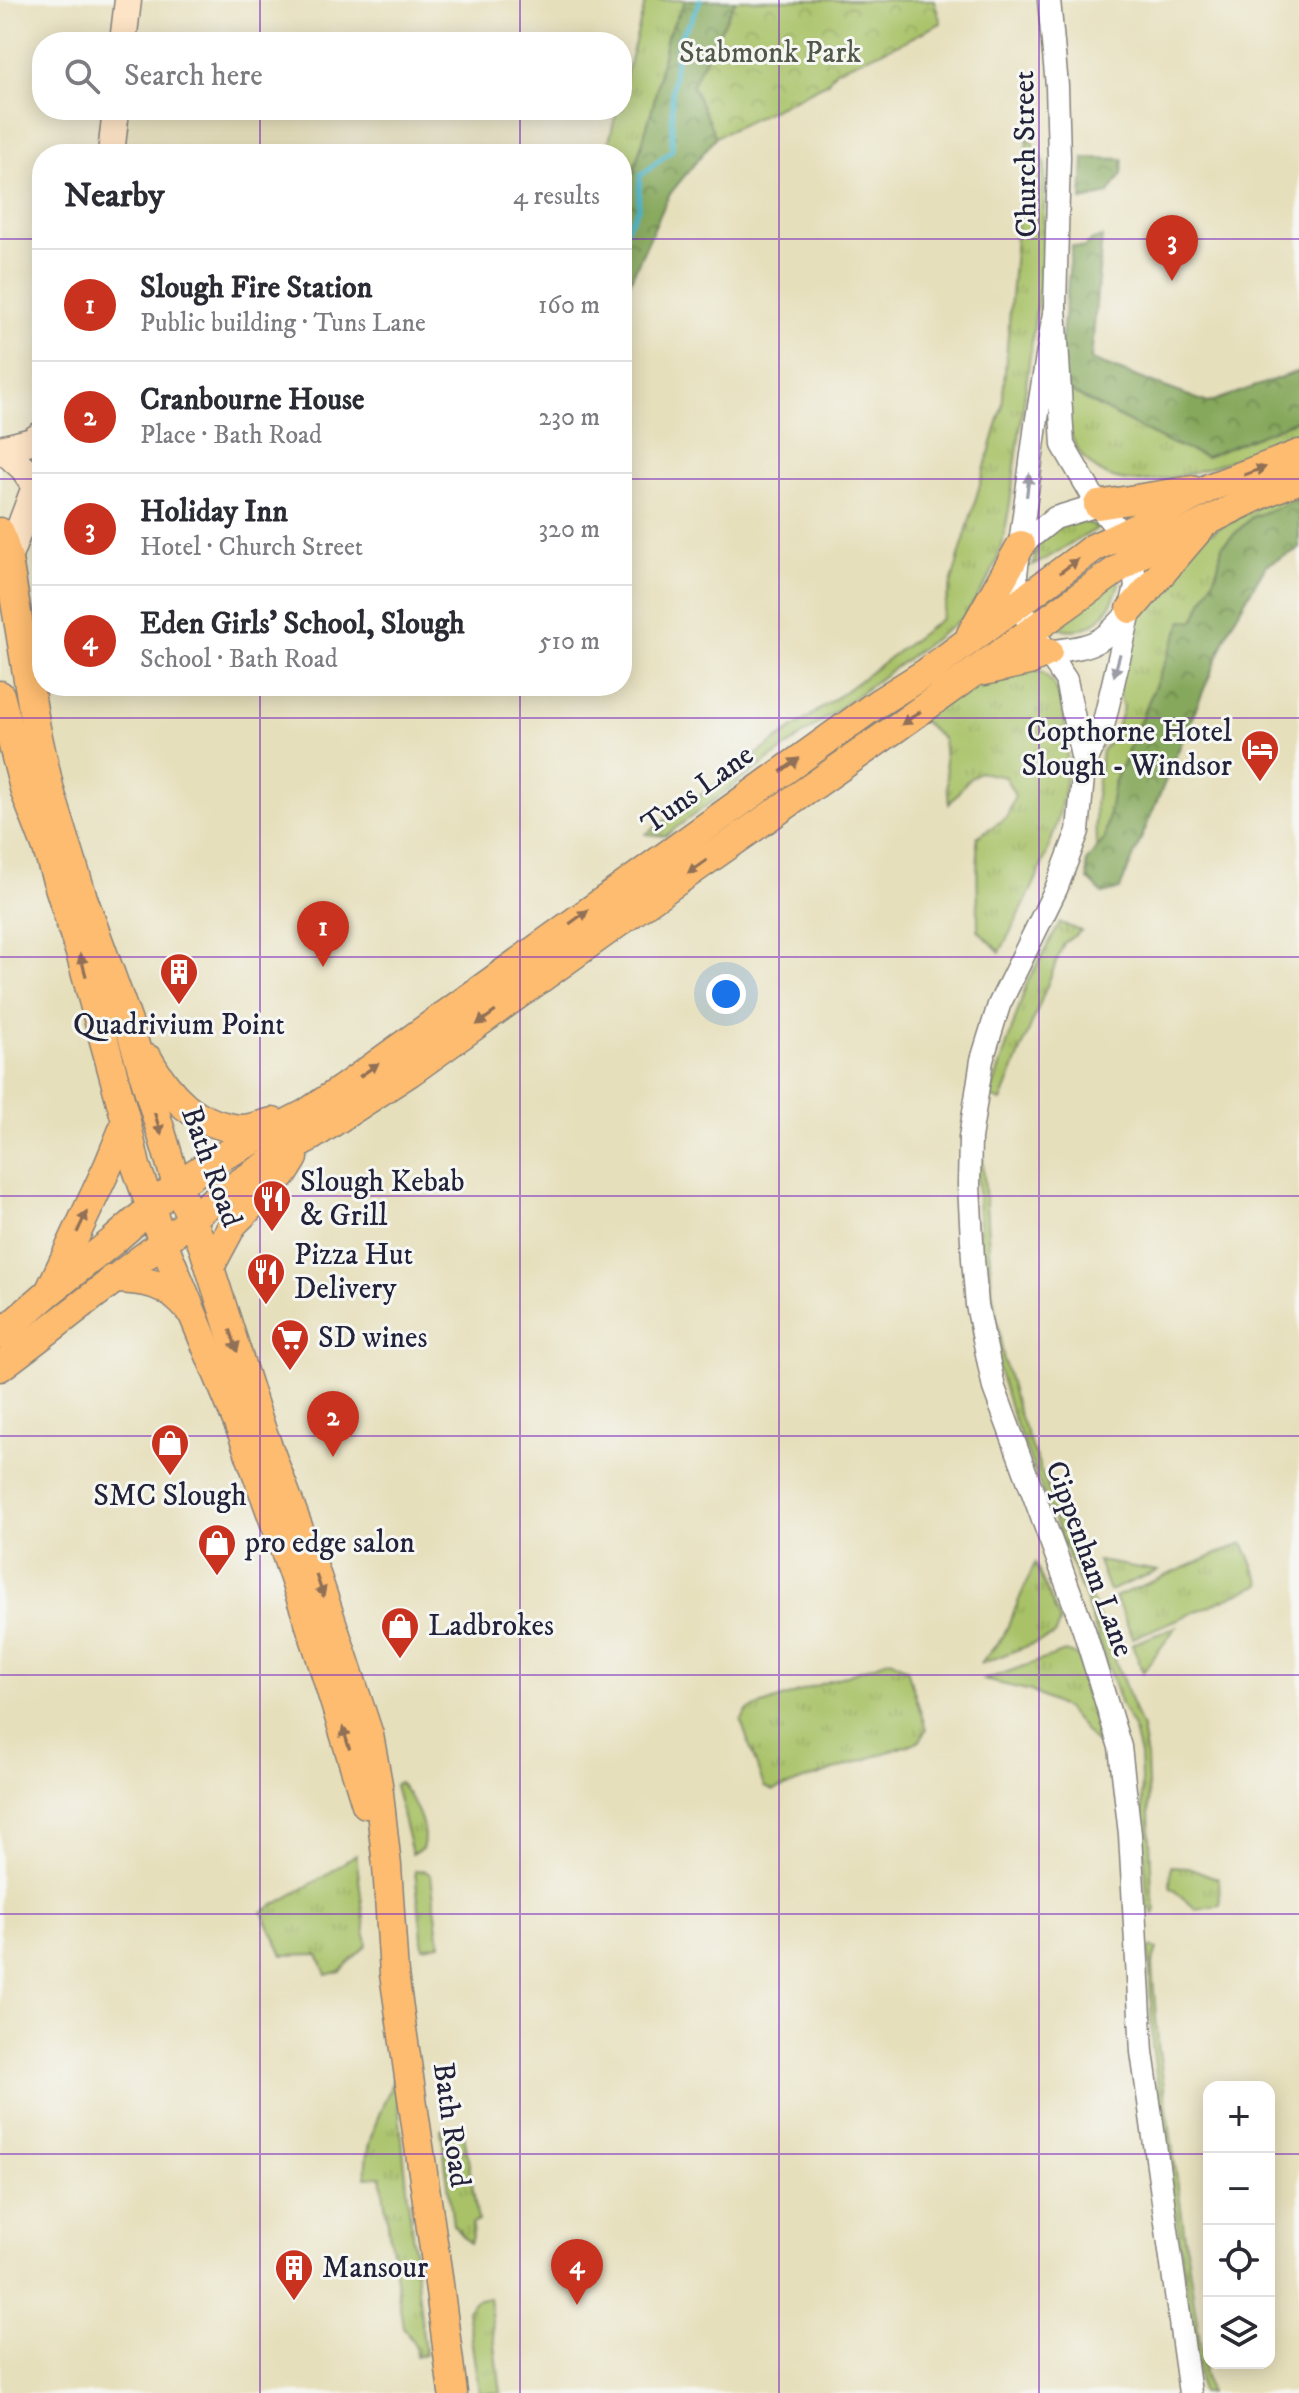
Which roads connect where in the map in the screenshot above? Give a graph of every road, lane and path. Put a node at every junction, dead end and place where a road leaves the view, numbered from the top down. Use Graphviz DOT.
graph roads {
  1 [pos="128,0"];
  2 [pos="1049,0"];
  3 [pos="124,32"];
  4 [pos="115,120"];
  5 [pos="112,144"];
  6 [pos="1055,307"];
  7 [pos="32,441"];
  8 [pos="2,449"];
  9 [pos="1299,454"];
  10 [pos="32,473"];
  11 [pos="1299,480"];
  12 [pos="1211,487"];
  13 [pos="32,496"];
  14 [pos="1098,505"];
  15 [pos="1205,523"];
  16 [pos="0,532"];
  17 [pos="1021,545"];
  18 [pos="1127,547"];
  19 [pos="8,559"];
  20 [pos="1019,603"];
  21 [pos="1131,609"];
  22 [pos="1040,641"];
  23 [pos="966,642"];
  24 [pos="29,684"];
  25 [pos="3,703"];
  26 [pos="1084,766"];
  27 [pos="56,843"];
  28 [pos="75,903"];
  29 [pos="128,1022"];
  30 [pos="126,1121"];
  31 [pos="305,1127"];
  32 [pos="177,1185"];
  33 [pos="151,1208"];
  34 [pos="191,1217"];
  35 [pos="163,1242"];
  36 [pos="210,1267"];
  37 [pos="112,1279"];
  38 [pos="48,1293"];
  39 [pos="201,1332"];
  40 [pos="0,1335"];
  41 [pos="0,1367"];
  42 [pos="387,1866"];
  43 [pos="453,2393"];
  44 [pos="1190,2393"];
  1 -- 3 [label="main road"];
  2 -- 6 [label="street, Church Street"];
  4 -- 5 [label="main road"];
  6 -- 14 [label="street, Church Street"];
  17 -- 6 [label="street, Church Street, one-way"];
  7 -- 8 [label="main road"];
  8 -- 10 [label="main road"];
  12 -- 9 [label="main road, Tuns Lane, one-way"];
  11 -- 15 [label="main road, Tuns Lane"];
  12 -- 14 [label="main road"];
  12 -- 18 [label="main road, Tuns Lane"];
  13 -- 19 [label="main road"];
  14 -- 17 [label="street"];
  14 -- 18 [label="street, Church Street"];
  15 -- 18 [label="main road, Tuns Lane"];
  15 -- 21 [label="main road"];
  16 -- 19 [label="main road, Bath Road"];
  17 -- 20 [label="street, Church Street"];
  17 -- 23 [label="main road"];
  20 -- 18 [label="main road, Tuns Lane, one-way"];
  18 -- 21 [label="street, Cippenham Lane"];
  18 -- 22 [label="main road, Tuns Lane"];
  19 -- 24 [label="main road, Bath Road"];
  20 -- 22 [label="street, Cippenham Lane"];
  20 -- 23 [label="main road, Tuns Lane"];
  21 -- 22 [label="street"];
  21 -- 26 [label="street, Cippenham Lane, one-way"];
  22 -- 26 [label="street, Cippenham Lane"];
  22 -- 31 [label="main road, Tuns Lane, one-way"];
  31 -- 23 [label="main road, Tuns Lane, one-way"];
  24 -- 25 [label="main road"];
  24 -- 27 [label="main road, Bath Road"];
  25 -- 27 [label="main road, Bath Road"];
  26 -- 44 [label="street, Cippenham Lane"];
  27 -- 28 [label="main road, Bath Road"];
  28 -- 29 [label="main road, Bath Road"];
  30 -- 28 [label="main road, Bath Road, one-way"];
  29 -- 31 [label="main road"];
  29 -- 32 [label="main road, Bath Road, one-way"];
  30 -- 33 [label="main road, Bath Road"];
  38 -- 30 [label="main road, one-way"];
  31 -- 32 [label="main road, Tuns Lane"];
  31 -- 34 [label="main road, Tuns Lane"];
  31 -- 36 [label="main road"];
  32 -- 33 [label="main road, Tuns Lane"];
  32 -- 34 [label="main road, Bath Road"];
  33 -- 35 [label="main road, Bath Road"];
  33 -- 38 [label="main road, Tuns Lane"];
  34 -- 35 [label="main road, Tuns Lane"];
  34 -- 36 [label="main road, Bath Road"];
  35 -- 37 [label="main road, Tuns Lane"];
  35 -- 39 [label="main road, Bath Road"];
  36 -- 42 [label="main road, Bath Road, one-way"];
  37 -- 39 [label="main road"];
  37 -- 41 [label="main road, Tuns Lane"];
  38 -- 40 [label="main road, Tuns Lane"];
  42 -- 39 [label="main road, Bath Road, one-way"];
  42 -- 43 [label="main road, Bath Road"];
}
